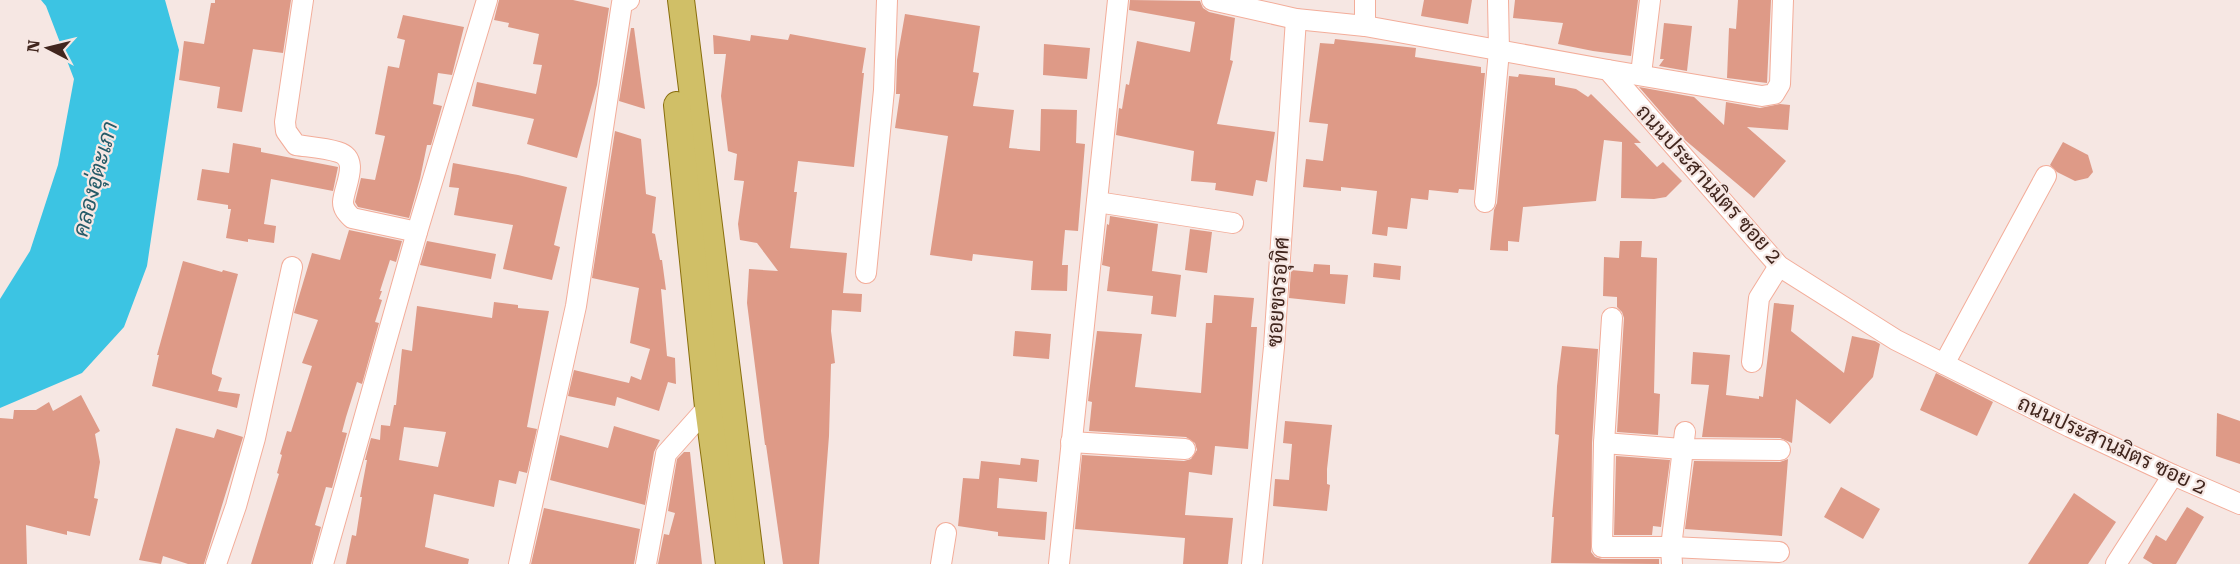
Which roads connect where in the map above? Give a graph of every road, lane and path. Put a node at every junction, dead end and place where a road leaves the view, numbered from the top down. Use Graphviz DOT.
graph roads {
  1 [pos="303,0"];
  2 [pos="487,0"];
  3 [pos="664,0"];
  4 [pos="681,0"];
  5 [pos="887,0"];
  6 [pos="1118,0"];
  7 [pos="1212,0"];
  8 [pos="1365,0"];
  9 [pos="1498,0"];
  10 [pos="1650,0"];
  11 [pos="1783,0"];
  12 [pos="620,1"];
  13 [pos="1296,19"];
  14 [pos="1365,26"];
  15 [pos="1499,51"];
  16 [pos="1608,70"];
  17 [pos="682,71"];
  18 [pos="1641,74"];
  19 [pos="2046,176"];
  20 [pos="1097,202"];
  21 [pos="1485,202"];
  22 [pos="1233,223"];
  23 [pos="417,232"];
  24 [pos="1779,266"];
  25 [pos="292,267"];
  26 [pos="866,273"];
  27 [pos="1612,318"];
  28 [pos="1752,362"];
  29 [pos="1944,364"];
  30 [pos="708,407"];
  31 [pos="1683,440"];
  32 [pos="1071,442"];
  33 [pos="1604,443"];
  34 [pos="1185,449"];
  35 [pos="1780,450"];
  36 [pos="2173,475"];
  37 [pos="2240,504"];
  38 [pos="946,533"];
  39 [pos="1779,552"];
  40 [pos="1672,555"];
  41 [pos="216,564"];
  42 [pos="323,564"];
  43 [pos="519,564"];
  44 [pos="646,564"];
  45 [pos="729,564"];
  46 [pos="751,564"];
  47 [pos="942,564"];
  48 [pos="1059,564"];
  49 [pos="1252,564"];
  50 [pos="2116,564"];
  1 -- 23 [label="street"];
  2 -- 23 [label="street"];
  3 -- 17 [label="main road"];
  4 -- 17 [label="main road"];
  5 -- 26 [label="street"];
  6 -- 20 [label="street"];
  7 -- 13 [label="street"];
  8 -- 14 [label="street"];
  9 -- 15 [label="street"];
  10 -- 18 [label="street"];
  11 -- 18 [label="street"];
  12 -- 43 [label="street"];
  13 -- 14 [label="street"];
  13 -- 49 [label="street, ซอยขจรอุทิศ"];
  14 -- 15 [label="street"];
  15 -- 16 [label="street"];
  15 -- 21 [label="street"];
  16 -- 18 [label="street"];
  16 -- 24 [label="street, ถนนประสานมิตร ซอย 2"];
  17 -- 30 [label="main road"];
  17 -- 46 [label="main road"];
  19 -- 29 [label="street"];
  20 -- 22 [label="street"];
  20 -- 32 [label="street"];
  23 -- 42 [label="street"];
  24 -- 28 [label="street"];
  24 -- 29 [label="street, ถนนประสานมิตร ซอย 2"];
  25 -- 41 [label="street"];
  27 -- 33 [label="street"];
  29 -- 36 [label="street, ถนนประสานมิตร ซอย 2"];
  30 -- 44 [label="street"];
  30 -- 45 [label="main road"];
  31 -- 33 [label="street"];
  31 -- 35 [label="street"];
  31 -- 40 [label="street"];
  32 -- 34 [label="street"];
  32 -- 48 [label="street"];
  33 -- 40 [label="street"];
  36 -- 37 [label="street, ถนนประสานมิตร ซอย 2"];
  36 -- 50 [label="street"];
  38 -- 47 [label="street"];
  39 -- 40 [label="street"];
}
